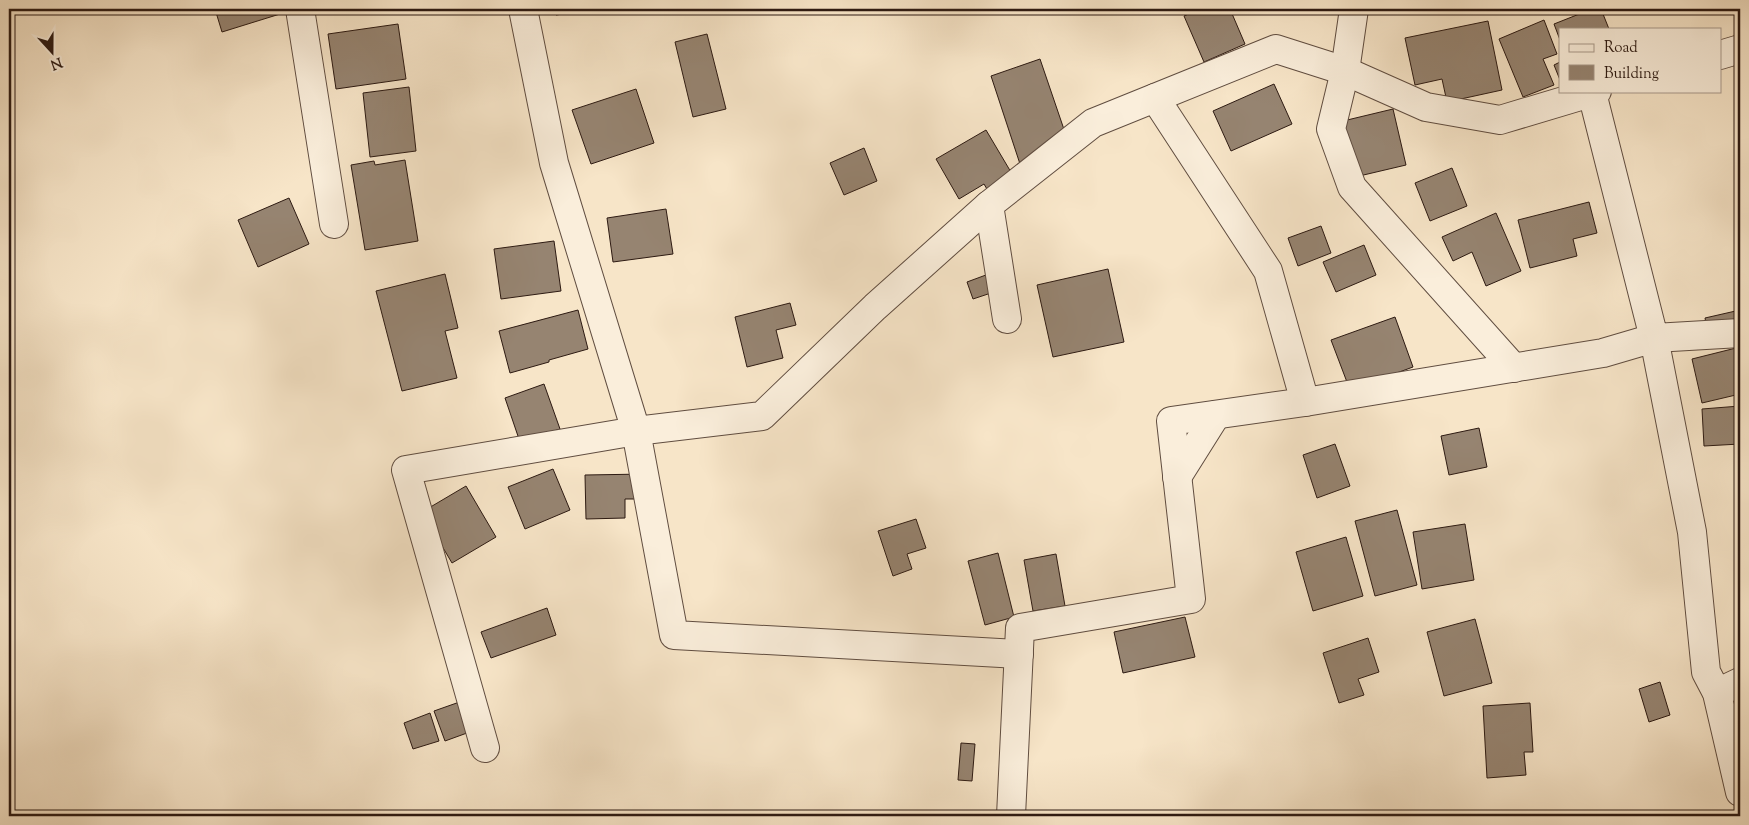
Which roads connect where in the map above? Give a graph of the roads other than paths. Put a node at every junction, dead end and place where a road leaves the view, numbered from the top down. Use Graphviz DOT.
graph roads {
  1 [pos="300,9"];
  2 [pos="523,9"];
  3 [pos="1354,9"];
  4 [pos="1740,50"];
  5 [pos="1722,54"];
  6 [pos="1344,71"];
  7 [pos="1594,92"];
  8 [pos="1155,98"];
  9 [pos="989,205"];
  10 [pos="334,224"];
  11 [pos="1007,320"];
  12 [pos="1740,333"];
  13 [pos="1654,338"];
  14 [pos="1514,368"];
  15 [pos="1306,402"];
  16 [pos="636,431"];
  17 [pos="1019,654"];
  18 [pos="1729,688"];
  19 [pos="485,748"];
  20 [pos="1740,792"];
  21 [pos="1011,816"];
  1 -- 10 [label="street"];
  2 -- 16 [label="street"];
  3 -- 6 [label="street"];
  4 -- 5 [label="street"];
  6 -- 7 [label="street"];
  6 -- 8 [label="street"];
  6 -- 14 [label="street"];
  7 -- 13 [label="street"];
  8 -- 9 [label="street"];
  8 -- 15 [label="street"];
  9 -- 11 [label="street"];
  9 -- 16 [label="street"];
  12 -- 13 [label="street"];
  13 -- 14 [label="street"];
  13 -- 18 [label="street"];
  14 -- 15 [label="street"];
  15 -- 17 [label="street"];
  16 -- 17 [label="street"];
  16 -- 19 [label="street"];
  17 -- 21 [label="street"];
  18 -- 20 [label="street"];
}
